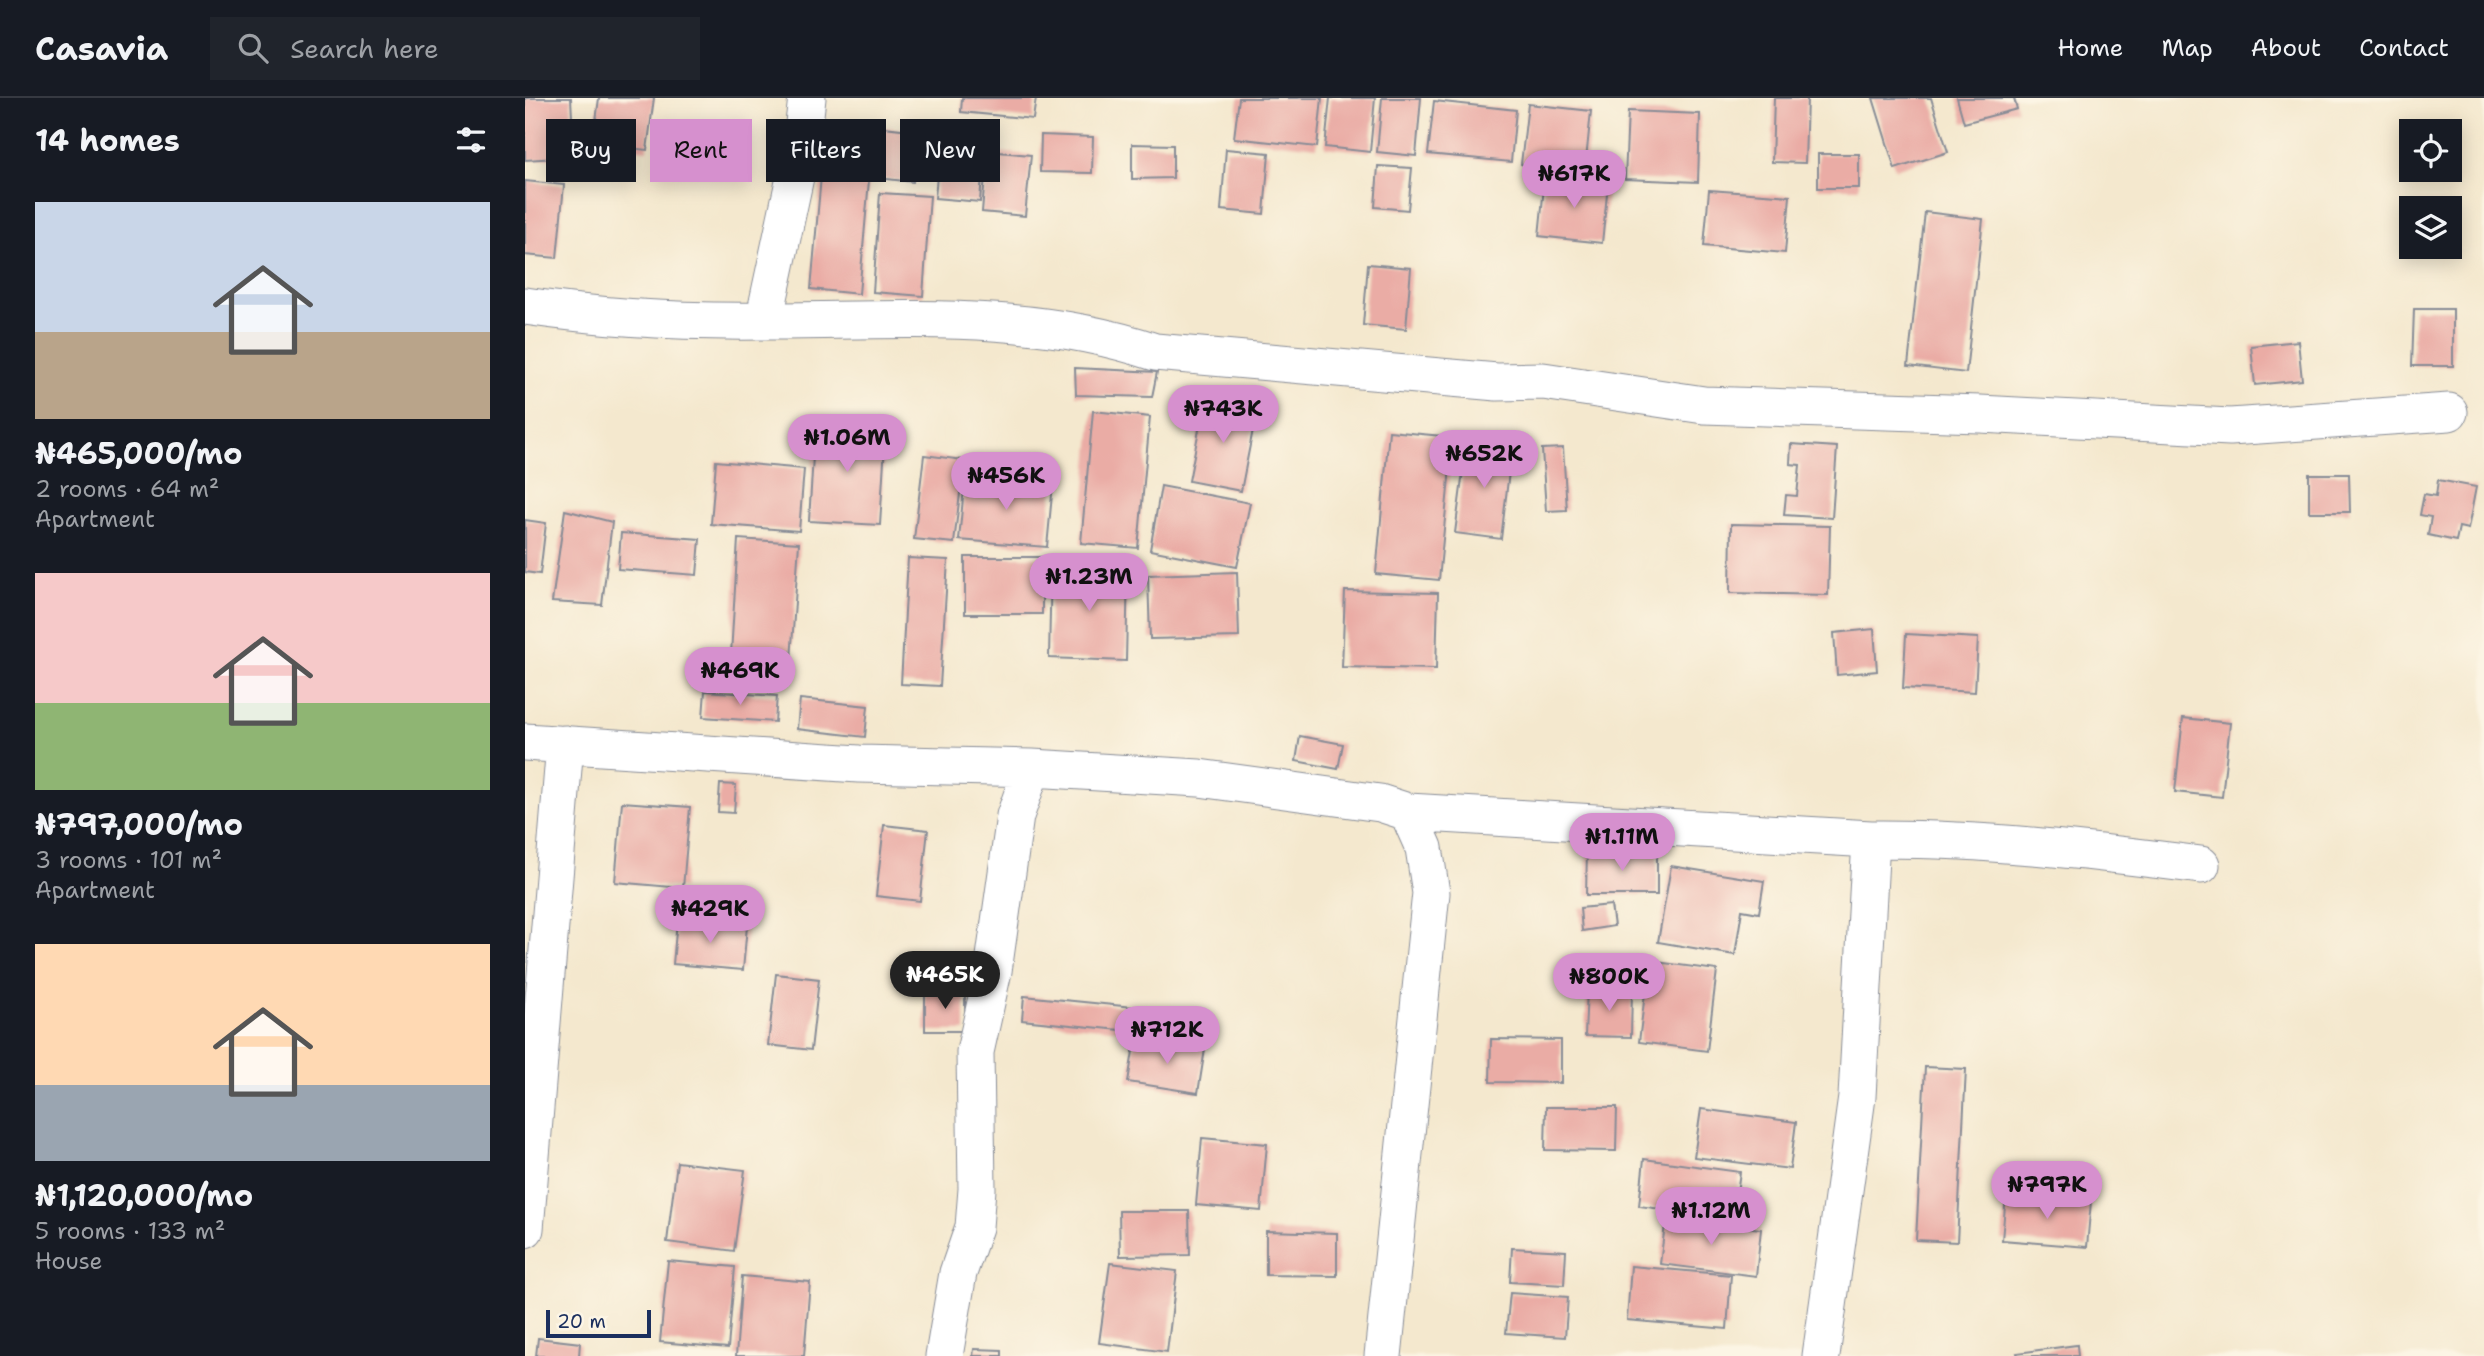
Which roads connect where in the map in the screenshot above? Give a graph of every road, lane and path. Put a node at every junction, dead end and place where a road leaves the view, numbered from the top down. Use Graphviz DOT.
graph roads {
  1 [pos="807,98"];
  2 [pos="525,306"];
  3 [pos="764,321"];
  4 [pos="2449,412"];
  5 [pos="525,742"];
  6 [pos="565,744"];
  7 [pos="1032,768"];
  8 [pos="1408,812"];
  9 [pos="1871,839"];
  10 [pos="2201,865"];
  11 [pos="525,1229"];
  12 [pos="944,1356"];
  13 [pos="1383,1356"];
  14 [pos="1821,1356"];
  1 -- 3 [label="street"];
  2 -- 3 [label="street"];
  3 -- 4 [label="street"];
  5 -- 6 [label="street"];
  6 -- 7 [label="street"];
  6 -- 11 [label="street"];
  7 -- 8 [label="street"];
  7 -- 12 [label="street"];
  8 -- 9 [label="street"];
  8 -- 13 [label="street"];
  9 -- 10 [label="street"];
  9 -- 14 [label="street"];
}
